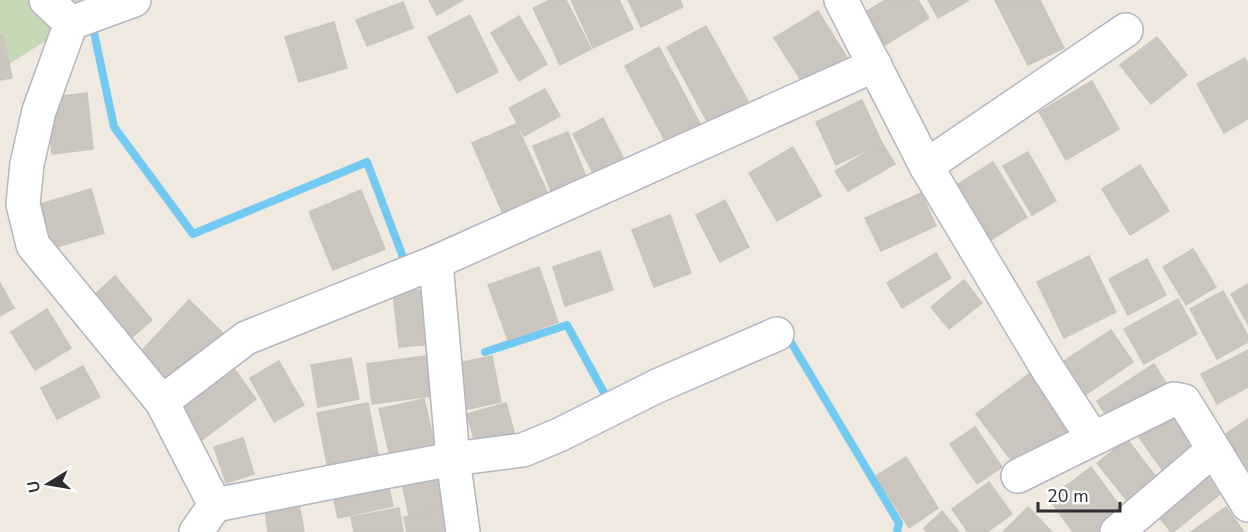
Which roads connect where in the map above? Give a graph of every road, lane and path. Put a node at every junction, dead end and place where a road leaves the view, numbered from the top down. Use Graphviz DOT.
graph roads {
  1 [pos="46,0"];
  2 [pos="135,0"];
  3 [pos="841,0"];
  4 [pos="86,18"];
  5 [pos="1126,30"];
  6 [pos="875,65"];
  7 [pos="926,166"];
  8 [pos="436,262"];
  9 [pos="777,334"];
  10 [pos="162,402"];
  11 [pos="1092,437"];
  12 [pos="1214,450"];
  13 [pos="453,459"];
  14 [pos="1018,476"];
  15 [pos="215,505"];
  16 [pos="1248,505"];
  17 [pos="196,532"];
  18 [pos="463,532"];
  19 [pos="1117,532"];
  1 -- 4 [label="street"];
  2 -- 4 [label="street"];
  3 -- 6 [label="street"];
  4 -- 10 [label="street"];
  5 -- 7 [label="street"];
  6 -- 7 [label="street"];
  6 -- 8 [label="street"];
  7 -- 11 [label="street"];
  8 -- 10 [label="street"];
  8 -- 13 [label="street"];
  9 -- 13 [label="street"];
  10 -- 15 [label="street"];
  11 -- 12 [label="street"];
  11 -- 14 [label="street"];
  12 -- 16 [label="street"];
  12 -- 19 [label="street"];
  13 -- 15 [label="street"];
  13 -- 18 [label="street"];
  15 -- 17 [label="street"];
}
